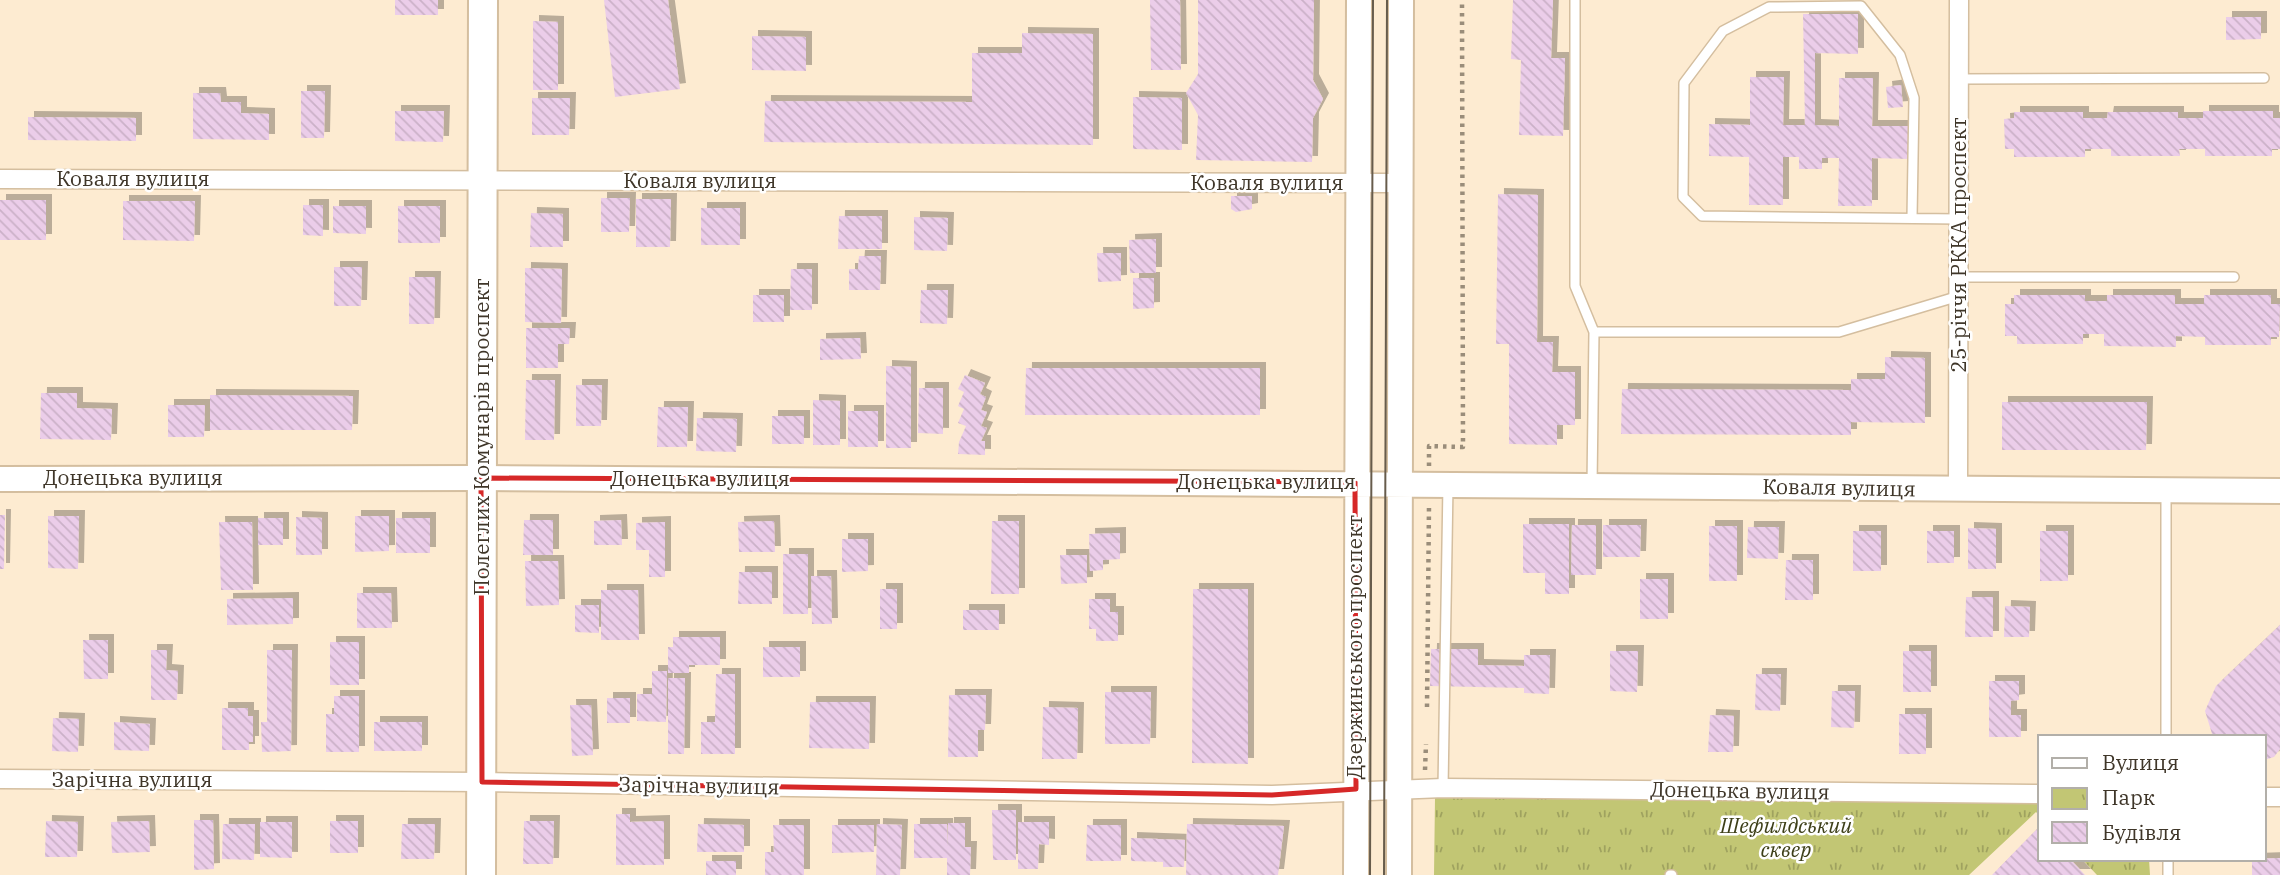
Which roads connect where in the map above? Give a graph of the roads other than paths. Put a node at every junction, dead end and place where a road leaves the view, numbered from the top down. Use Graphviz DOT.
graph roads {
  1 [pos="483,0"];
  2 [pos="1359,0"];
  3 [pos="1401,0"];
  4 [pos="1575,0"];
  5 [pos="1959,0"];
  6 [pos="2264,78"];
  7 [pos="1959,79"];
  8 [pos="0,179"];
  9 [pos="482,181"];
  10 [pos="1359,183"];
  11 [pos="1399,183"];
  12 [pos="1912,218"];
  13 [pos="1959,219"];
  14 [pos="2234,276"];
  15 [pos="1959,277"];
  16 [pos="1959,296"];
  17 [pos="1594,332"];
  18 [pos="481,478"];
  19 [pos="0,479"];
  20 [pos="1355,482"];
  21 [pos="1399,483"];
  22 [pos="1438,484"];
  23 [pos="1592,486"];
  24 [pos="1958,489"];
  25 [pos="2166,490"];
  26 [pos="2280,491"];
  27 [pos="2166,735"];
  28 [pos="0,779"];
  29 [pos="482,782"];
  30 [pos="1443,788"];
  31 [pos="1356,789"];
  32 [pos="1398,789"];
  33 [pos="2038,794"];
  34 [pos="481,875"];
  35 [pos="1356,875"];
  36 [pos="1399,875"];
  1 -- 9 [label="main road, Полеглих Комунарів проспект"];
  2 -- 10 [label="street, Дзержинського проспект"];
  3 -- 11 [label="street, Дзержинського проспект"];
  4 -- 17 [label="lane"];
  5 -- 7 [label="street, 25-річчя РККА проспект"];
  6 -- 7 [label="lane"];
  7 -- 13 [label="street, 25-річчя РККА проспект"];
  8 -- 9 [label="street, Коваля вулиця"];
  9 -- 10 [label="street, Коваля вулиця"];
  9 -- 18 [label="main road, Полеглих Комунарів проспект"];
  10 -- 11 [label="street, Коваля вулиця"];
  10 -- 20 [label="street, Дзержинського проспект"];
  11 -- 21 [label="street, Дзержинського проспект"];
  12 -- 12 [label="lane"];
  12 -- 13 [label="lane"];
  13 -- 15 [label="street, 25-річчя РККА проспект"];
  14 -- 15 [label="lane"];
  15 -- 16 [label="street, 25-річчя РККА проспект"];
  16 -- 17 [label="lane"];
  16 -- 24 [label="street, 25-річчя РККА проспект"];
  17 -- 23 [label="lane"];
  18 -- 19 [label="street, Донецька вулиця"];
  18 -- 20 [label="street, Донецька вулиця"];
  18 -- 29 [label="main road, Полеглих Комунарів проспект"];
  20 -- 21 [label="street, Донецька вулиця"];
  20 -- 31 [label="street, Дзержинського проспект"];
  21 -- 22 [label="street, Коваля вулиця"];
  21 -- 32 [label="street, Дзержинського проспект"];
  22 -- 23 [label="street, Коваля вулиця"];
  22 -- 30 [label="lane"];
  23 -- 24 [label="street, Коваля вулиця"];
  24 -- 25 [label="street, Коваля вулиця"];
  25 -- 26 [label="street, Коваля вулиця"];
  25 -- 27 [label="lane"];
  28 -- 29 [label="street, Зарічна вулиця"];
  29 -- 31 [label="street, Зарічна вулиця"];
  29 -- 34 [label="main road, Полеглих Комунарів проспект"];
  30 -- 32 [label="street, Донецька вулиця"];
  30 -- 33 [label="street, Донецька вулиця"];
  31 -- 32 [label="street, Зарічна вулиця"];
  31 -- 35 [label="street, Дзержинського проспект"];
  32 -- 36 [label="street, Дзержинського проспект"];
}
